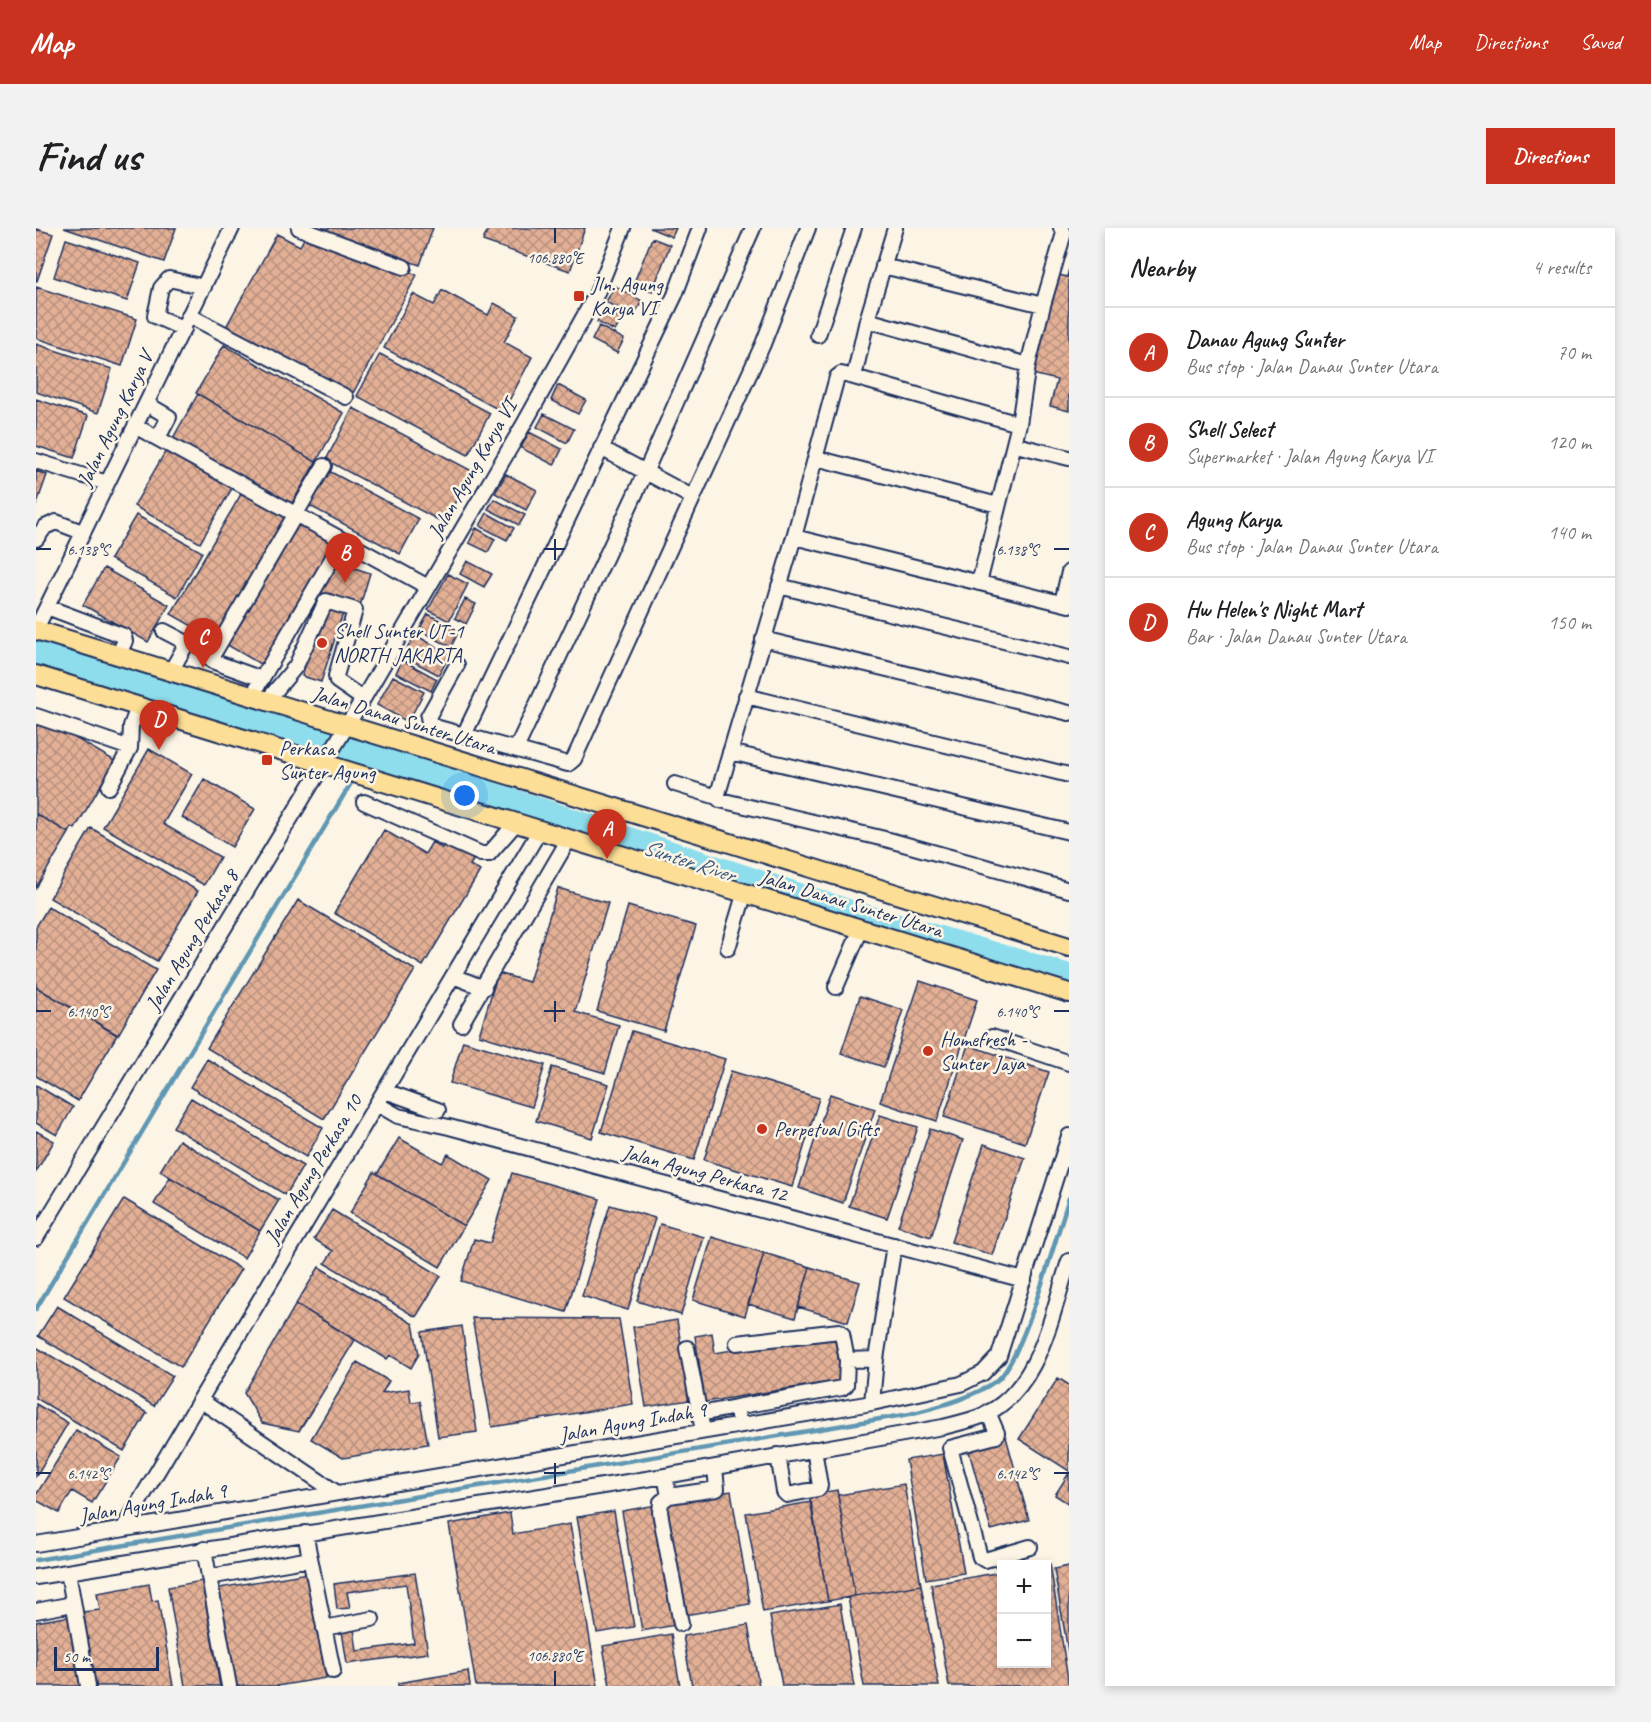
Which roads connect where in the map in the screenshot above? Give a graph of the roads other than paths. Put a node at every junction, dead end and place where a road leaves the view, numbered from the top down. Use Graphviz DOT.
graph roads {
  1 [pos="232,228"];
  2 [pos="299,228"];
  3 [pos="623,228"];
  4 [pos="700,228"];
  5 [pos="753,228"];
  6 [pos="808,228"];
  7 [pos="854,228"];
  8 [pos="895,228"];
  9 [pos="1061,228"];
  10 [pos="883,266"];
  11 [pos="404,267"];
  12 [pos="204,287"];
  13 [pos="1043,305"];
  14 [pos="190,316"];
  15 [pos="867,320"];
  16 [pos="184,329"];
  17 [pos="818,335"];
  18 [pos="1028,365"];
  19 [pos="854,377"];
  20 [pos="346,397"];
  21 [pos="147,404"];
  22 [pos="1019,424"];
  23 [pos="135,426"];
  24 [pos="158,438"];
  25 [pos="1016,445"];
  26 [pos="601,448"];
  27 [pos="1069,456"];
  28 [pos="816,458"];
  29 [pos="36,461"];
  30 [pos="324,466"];
  31 [pos="645,473"];
  32 [pos="107,483"];
  33 [pos="692,497"];
  34 [pos="998,505"];
  35 [pos="296,513"];
  36 [pos="82,532"];
  37 [pos="794,537"];
  38 [pos="36,539"];
  39 [pos="343,540"];
  40 [pos="1069,572"];
  41 [pos="979,583"];
  42 [pos="779,586"];
  43 [pos="428,587"];
  44 [pos="1066,604"];
  45 [pos="47,607"];
  46 [pos="36,629"];
  47 [pos="164,632"];
  48 [pos="763,639"];
  49 [pos="118,655"];
  50 [pos="1069,657"];
  51 [pos="457,665"];
  52 [pos="171,671"];
  53 [pos="36,675"];
  54 [pos="262,679"];
  55 [pos="746,696"];
  56 [pos="260,699"];
  57 [pos="363,699"];
  58 [pos="138,707"];
  59 [pos="1069,713"];
  60 [pos="36,717"];
  61 [pos="344,729"];
  62 [pos="464,735"];
  63 [pos="130,748"];
  64 [pos="516,750"];
  65 [pos="730,753"];
  66 [pos="328,763"];
  67 [pos="1069,775"];
  68 [pos="675,784"];
  69 [pos="109,787"];
  70 [pos="717,797"];
  71 [pos="364,802"];
  72 [pos="516,823"];
  73 [pos="540,830"];
  74 [pos="1069,832"];
  75 [pos="569,839"];
  76 [pos="1069,890"];
  77 [pos="744,895"];
  78 [pos="861,929"];
  79 [pos="1069,947"];
  80 [pos="728,948"];
  81 [pos="453,976"];
  82 [pos="836,987"];
  83 [pos="484,988"];
  84 [pos="1069,993"];
  85 [pos="461,1024"];
  86 [pos="992,1036"];
  87 [pos="1069,1063"];
  88 [pos="385,1091"];
  89 [pos="377,1104"];
  90 [pos="438,1110"];
  91 [pos="1069,1136"];
  92 [pos="36,1238"];
  93 [pos="894,1245"];
  94 [pos="1069,1261"];
  95 [pos="1024,1280"];
  96 [pos="737,1343"];
  97 [pos="687,1348"];
  98 [pos="876,1359"];
  99 [pos="847,1360"];
  100 [pos="200,1400"];
  101 [pos="872,1403"];
  102 [pos="736,1407"];
  103 [pos="988,1412"];
  104 [pos="700,1414"];
  105 [pos="740,1425"];
  106 [pos="943,1427"];
  107 [pos="703,1431"];
  108 [pos="950,1448"];
  109 [pos="814,1449"];
  110 [pos="778,1455"];
  111 [pos="715,1467"];
  112 [pos="665,1476"];
  113 [pos="337,1493"];
  114 [pos="669,1496"];
  115 [pos="123,1529"];
  116 [pos="305,1533"];
  117 [pos="36,1544"];
  118 [pos="1030,1547"];
  119 [pos="204,1549"];
  120 [pos="310,1559"];
  121 [pos="68,1572"];
  122 [pos="36,1577"];
  123 [pos="209,1577"];
  124 [pos="73,1604"];
  125 [pos="36,1611"];
  126 [pos="372,1619"];
  127 [pos="681,1624"];
  128 [pos="324,1628"];
  129 [pos="333,1671"];
  130 [pos="88,1686"];
  131 [pos="229,1686"];
  1 -- 12 [label="street, Jalan Agung Karya V"];
  2 -- 11 [label="street"];
  3 -- 43 [label="street, Jalan Agung Karya VI"];
  4 -- 26 [label="street"];
  5 -- 31 [label="street"];
  6 -- 33 [label="street"];
  7 -- 17 [label="street"];
  8 -- 10 [label="street"];
  9 -- 13 [label="street"];
  10 -- 13 [label="street"];
  10 -- 15 [label="street"];
  12 -- 14 [label="street, Jalan Agung Karya V"];
  12 -- 16 [label="street"];
  13 -- 18 [label="street"];
  14 -- 16 [label="street, Jalan Agung Karya V"];
  14 -- 20 [label="street"];
  15 -- 18 [label="street"];
  15 -- 19 [label="street"];
  16 -- 21 [label="street, Jalan Agung Karya V"];
  18 -- 22 [label="street"];
  19 -- 22 [label="street"];
  19 -- 28 [label="street"];
  21 -- 23 [label="street, Jalan Agung Karya V"];
  21 -- 24 [label="street"];
  22 -- 25 [label="street"];
  23 -- 24 [label="street"];
  23 -- 32 [label="street, Jalan Agung Karya V"];
  24 -- 35 [label="street"];
  25 -- 27 [label="street"];
  25 -- 34 [label="street"];
  26 -- 31 [label="street"];
  26 -- 62 [label="street"];
  28 -- 34 [label="street"];
  28 -- 37 [label="street"];
  29 -- 32 [label="street"];
  30 -- 35 [label="street"];
  31 -- 33 [label="street"];
  31 -- 64 [label="street"];
  32 -- 36 [label="street, Jalan Agung Karya V"];
  33 -- 64 [label="street"];
  34 -- 41 [label="street"];
  35 -- 39 [label="street"];
  35 -- 54 [label="street"];
  36 -- 38 [label="street"];
  36 -- 45 [label="street, Jalan Agung Karya V"];
  37 -- 41 [label="street"];
  37 -- 42 [label="street"];
  39 -- 43 [label="street"];
  39 -- 54 [label="street"];
  40 -- 44 [label="street"];
  41 -- 44 [label="street"];
  42 -- 48 [label="street"];
  42 -- 50 [label="street"];
  43 -- 57 [label="street, Jalan Agung Karya VI"];
  45 -- 46 [label="street, Jalan Agung Karya V"];
  45 -- 49 [label="street"];
  46 -- 49 [label="main road, Jalan Danau Sunter Utara"];
  47 -- 52 [label="street"];
  48 -- 55 [label="street"];
  48 -- 59 [label="street"];
  49 -- 52 [label="main road, Jalan Danau Sunter Utara"];
  51 -- 62 [label="street"];
  52 -- 56 [label="main road, Jalan Danau Sunter Utara"];
  53 -- 58 [label="main road, Jalan Danau Sunter Utara"];
  54 -- 56 [label="street"];
  55 -- 65 [label="street"];
  55 -- 67 [label="street"];
  56 -- 57 [label="street"];
  56 -- 61 [label="main road, Jalan Danau Sunter Utara"];
  57 -- 61 [label="street, Jalan Agung Karya VI"];
  58 -- 63 [label="street"];
  58 -- 66 [label="main road, Jalan Danau Sunter Utara"];
  60 -- 63 [label="street"];
  61 -- 66 [label="street, Jalan Agung Perkasa 8"];
  61 -- 79 [label="main road, Jalan Danau Sunter Utara"];
  62 -- 64 [label="street"];
  63 -- 69 [label="street"];
  65 -- 70 [label="street"];
  65 -- 74 [label="street"];
  66 -- 72 [label="main road, Jalan Danau Sunter Utara"];
  66 -- 92 [label="street, Jalan Agung Perkasa 8"];
  68 -- 70 [label="street"];
  70 -- 76 [label="street"];
  71 -- 72 [label="street"];
  72 -- 73 [label="main road, Jalan Danau Sunter Utara"];
  73 -- 75 [label="main road, Jalan Danau Sunter Utara"];
  73 -- 81 [label="street, Jalan Agung Perkasa 10"];
  75 -- 77 [label="main road, Jalan Danau Sunter Utara"];
  75 -- 83 [label="street"];
  77 -- 78 [label="main road, Jalan Danau Sunter Utara"];
  77 -- 80 [label="street"];
  78 -- 82 [label="street"];
  78 -- 84 [label="main road, Jalan Danau Sunter Utara"];
  81 -- 83 [label="street"];
  81 -- 88 [label="street, Jalan Agung Perkasa 10"];
  83 -- 85 [label="street"];
  86 -- 87 [label="street"];
  88 -- 89 [label="street, Jalan Agung Perkasa 10"];
  88 -- 90 [label="street"];
  89 -- 93 [label="street, Jalan Agung Perkasa 12"];
  89 -- 100 [label="street, Jalan Agung Perkasa 10"];
  91 -- 95 [label="street, Jalan Agung Indah 9"];
  93 -- 95 [label="street, Jalan Agung Perkasa 12"];
  93 -- 98 [label="street"];
  94 -- 103 [label="street"];
  95 -- 101 [label="street, Jalan Agung Indah 9"];
  96 -- 99 [label="street"];
  97 -- 104 [label="street"];
  98 -- 99 [label="street"];
  98 -- 101 [label="street"];
  99 -- 102 [label="street"];
  100 -- 113 [label="street"];
  100 -- 115 [label="street, Jalan Agung Perkasa 10"];
  101 -- 105 [label="street, Jalan Agung Indah 9"];
  102 -- 104 [label="street"];
  102 -- 105 [label="street"];
  103 -- 106 [label="street"];
  103 -- 108 [label="street"];
  104 -- 107 [label="street"];
  105 -- 107 [label="street, Jalan Agung Indah 9"];
  106 -- 108 [label="street"];
  106 -- 109 [label="street"];
  107 -- 113 [label="street, Jalan Agung Indah 9"];
  108 -- 118 [label="street"];
  109 -- 110 [label="street"];
  109 -- 110 [label="street"];
  110 -- 111 [label="street"];
  111 -- 112 [label="street"];
  111 -- 114 [label="street"];
  112 -- 114 [label="street"];
  112 -- 116 [label="street"];
  113 -- 115 [label="street, Jalan Agung Indah 9"];
  114 -- 127 [label="street"];
  115 -- 117 [label="street, Jalan Agung Indah 9"];
  116 -- 119 [label="street"];
  116 -- 120 [label="street"];
  119 -- 121 [label="street"];
  119 -- 123 [label="street"];
  120 -- 123 [label="street"];
  120 -- 128 [label="street"];
  121 -- 122 [label="street"];
  121 -- 124 [label="street"];
  123 -- 131 [label="street"];
  124 -- 125 [label="street"];
  124 -- 130 [label="street"];
  126 -- 128 [label="street"];
  128 -- 129 [label="street"];
}
